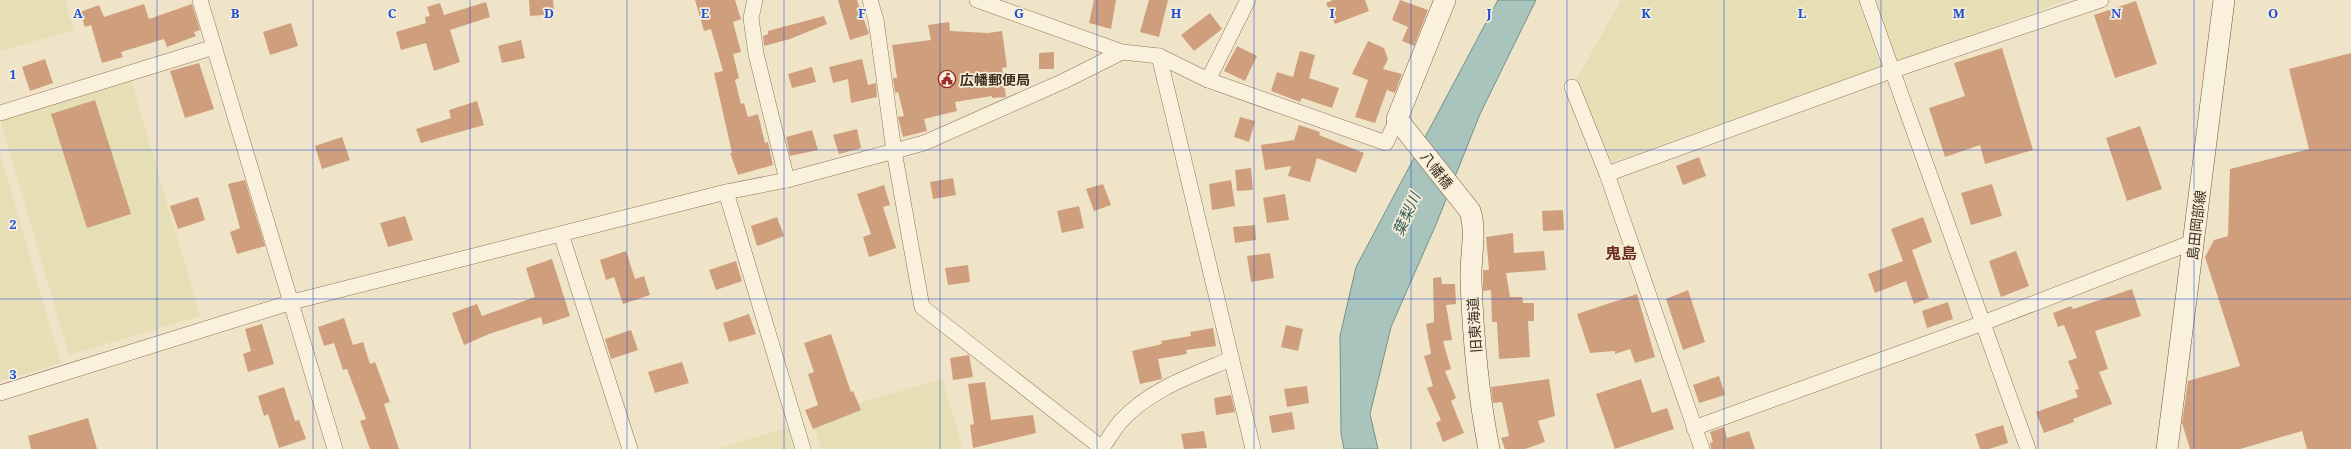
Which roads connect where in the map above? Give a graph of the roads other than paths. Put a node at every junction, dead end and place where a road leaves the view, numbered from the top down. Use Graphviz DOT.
graph roads {
  1 [pos="200,0"];
  2 [pos="755,0"];
  3 [pos="870,0"];
  4 [pos="977,0"];
  5 [pos="1248,0"];
  6 [pos="1445,0"];
  7 [pos="1867,0"];
  8 [pos="2101,0"];
  9 [pos="2224,0"];
  10 [pos="214,47"];
  11 [pos="1122,52"];
  12 [pos="1159,56"];
  13 [pos="1892,71"];
  14 [pos="1208,80"];
  15 [pos="1572,87"];
  16 [pos="0,113"];
  17 [pos="1397,119"];
  18 [pos="894,151"];
  19 [pos="1606,174"];
  20 [pos="787,180"];
  21 [pos="726,192"];
  22 [pos="1463,203"];
  23 [pos="561,234"];
  24 [pos="2193,242"];
  25 [pos="292,302"];
  26 [pos="1983,323"];
  27 [pos="1231,359"];
  28 [pos="0,393"];
  29 [pos="1694,428"];
  30 [pos="335,449"];
  31 [pos="630,449"];
  32 [pos="803,449"];
  33 [pos="1102,449"];
  34 [pos="1253,449"];
  35 [pos="1489,449"];
  36 [pos="1702,449"];
  37 [pos="2028,449"];
  38 [pos="2167,449"];
  1 -- 10 [label="street"];
  2 -- 20 [label="street"];
  3 -- 18 [label="street"];
  4 -- 11 [label="street"];
  5 -- 14 [label="street"];
  6 -- 17 [label="main road"];
  7 -- 13 [label="street"];
  8 -- 13 [label="street"];
  9 -- 24 [label="main road, 島田岡部線"];
  10 -- 16 [label="street"];
  10 -- 25 [label="street"];
  11 -- 12 [label="street"];
  11 -- 18 [label="street"];
  12 -- 14 [label="street"];
  12 -- 27 [label="street"];
  13 -- 19 [label="street"];
  13 -- 26 [label="street"];
  14 -- 17 [label="street"];
  15 -- 19 [label="street"];
  17 -- 22 [label="main road, 八幡橋"];
  18 -- 20 [label="street"];
  18 -- 33 [label="street"];
  19 -- 29 [label="street"];
  20 -- 21 [label="street"];
  21 -- 23 [label="street"];
  21 -- 32 [label="street"];
  22 -- 35 [label="main road, 旧東海道"];
  23 -- 25 [label="street"];
  23 -- 31 [label="street"];
  24 -- 26 [label="street"];
  24 -- 38 [label="main road, 島田岡部線"];
  25 -- 28 [label="street"];
  25 -- 30 [label="street"];
  26 -- 29 [label="street"];
  26 -- 37 [label="street"];
  27 -- 33 [label="street"];
  27 -- 34 [label="street"];
  29 -- 36 [label="street"];
}
